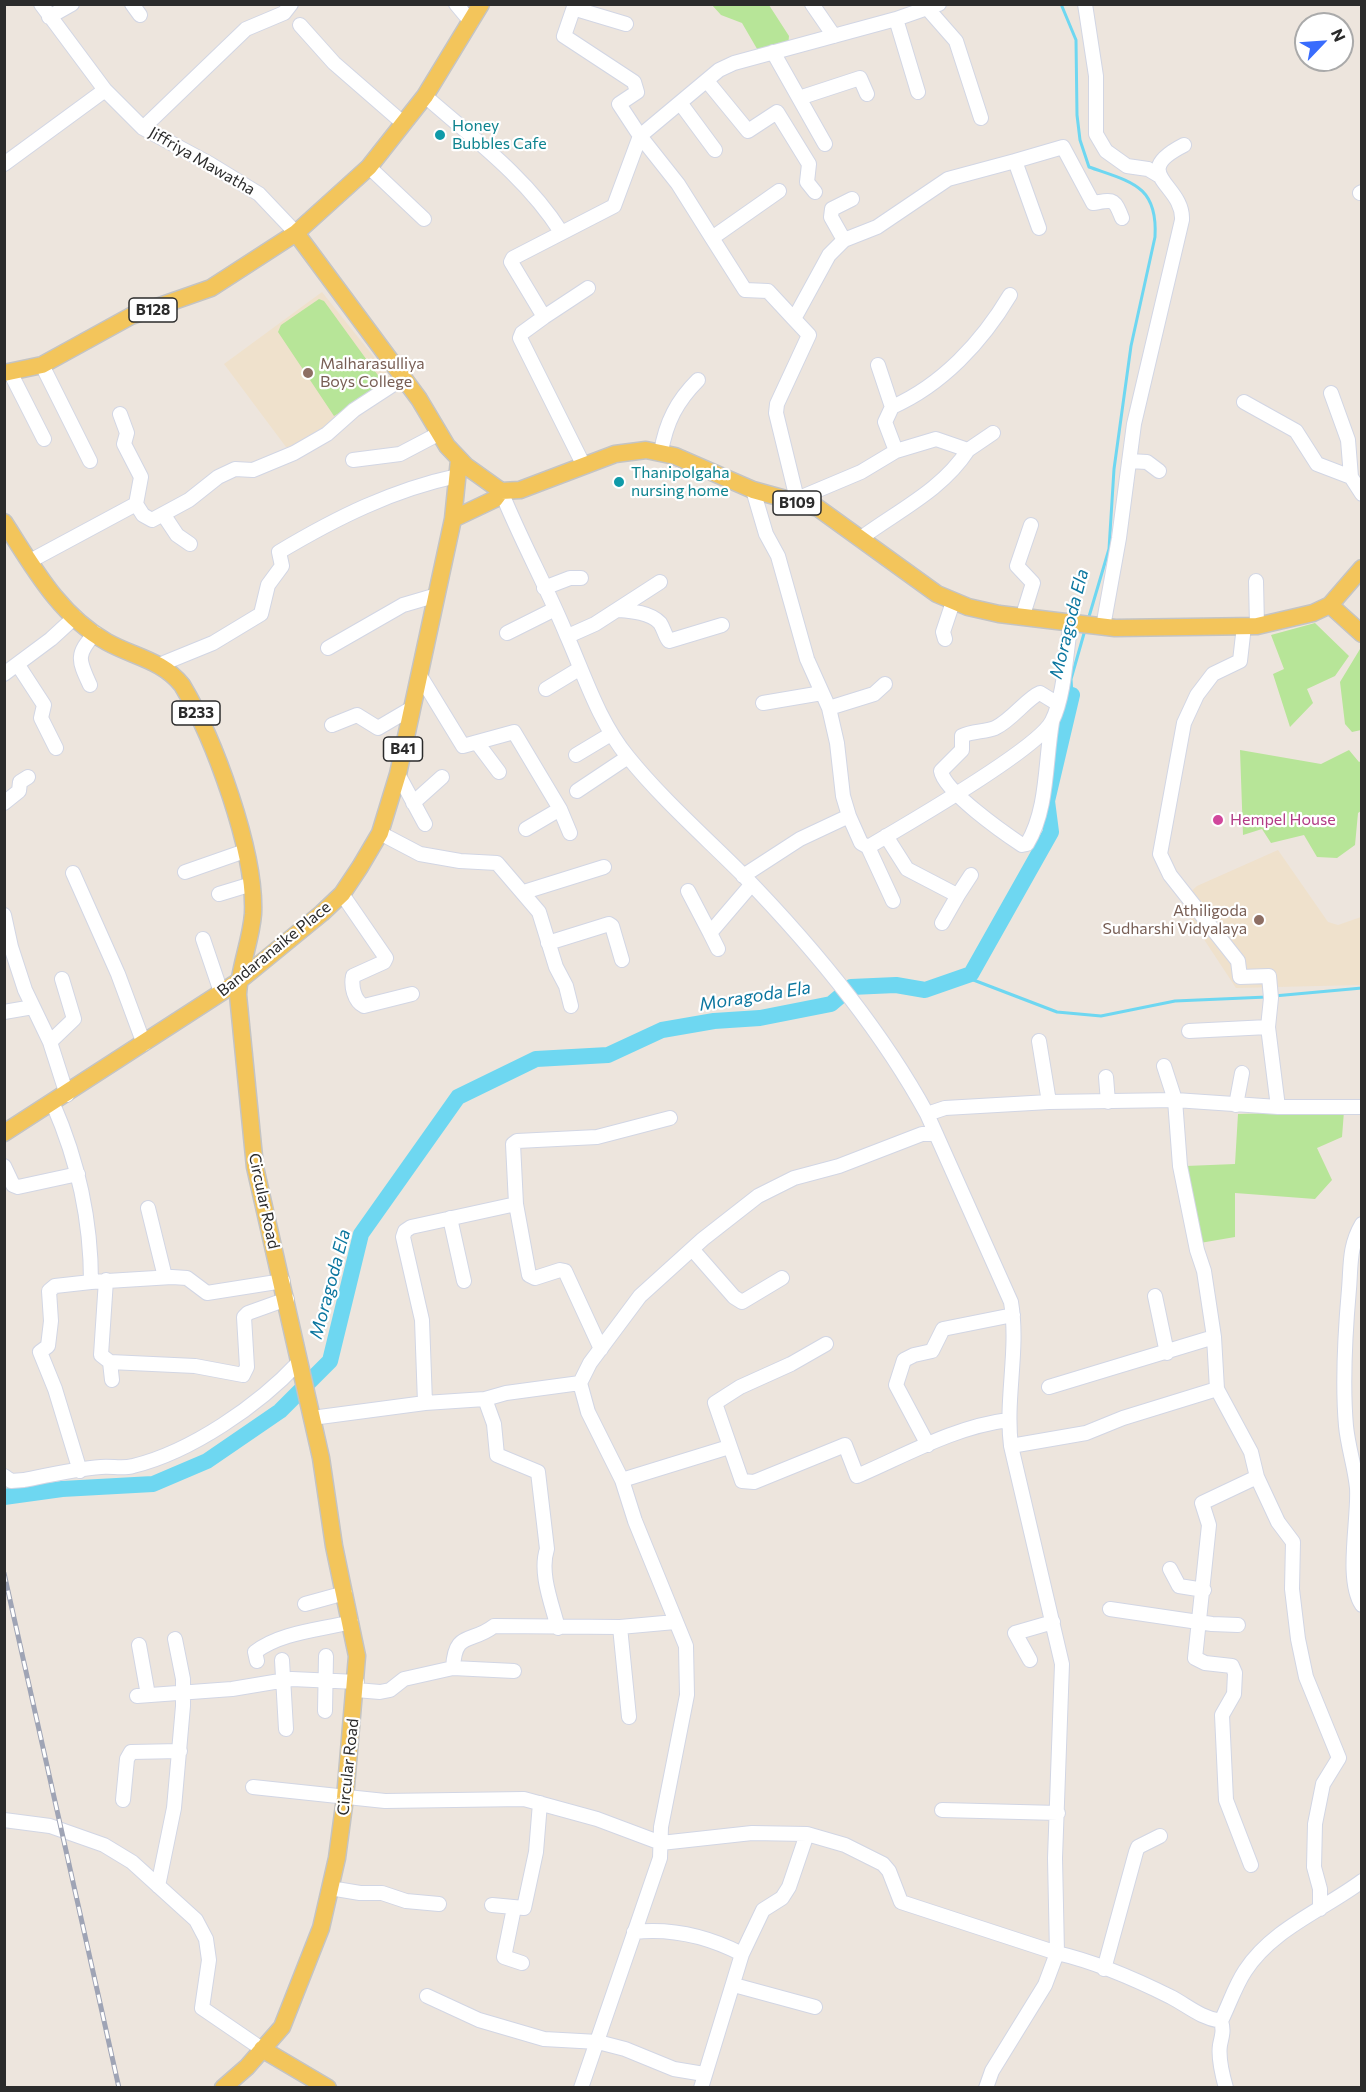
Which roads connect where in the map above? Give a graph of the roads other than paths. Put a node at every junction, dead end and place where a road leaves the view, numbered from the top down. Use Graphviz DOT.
graph roads {
  1 [pos="41,4"];
  2 [pos="72,4"];
  3 [pos="291,4"];
  4 [pos="456,4"];
  5 [pos="481,4"];
  6 [pos="813,4"];
  7 [pos="1085,4"];
  8 [pos="933,6"];
  9 [pos="575,7"];
  10 [pos="49,17"];
  11 [pos="896,19"];
  12 [pos="471,22"];
  13 [pos="300,24"];
  14 [pos="626,24"];
  15 [pos="834,36"];
  16 [pos="773,52"];
  17 [pos="707,81"];
  18 [pos="105,90"];
  19 [pos="918,92"];
  20 [pos="867,94"];
  21 [pos="425,96"];
  22 [pos="799,98"];
  23 [pos="681,104"];
  24 [pos="981,118"];
  25 [pos="404,123"];
  26 [pos="143,128"];
  27 [pos="640,136"];
  28 [pos="825,144"];
  29 [pos="1184,146"];
  30 [pos="715,150"];
  31 [pos="1015,161"];
  32 [pos="4,164"];
  33 [pos="369,167"];
  34 [pos="1158,175"];
  35 [pos="779,191"];
  36 [pos="815,192"];
  37 [pos="852,199"];
  38 [pos="1122,218"];
  39 [pos="424,219"];
  40 [pos="1039,228"];
  41 [pos="561,232"];
  42 [pos="296,233"];
  43 [pos="712,238"];
  44 [pos="844,240"];
  45 [pos="588,288"];
  46 [pos="1010,296"];
  47 [pos="544,317"];
  48 [pos="794,319"];
  49 [pos="42,365"];
  50 [pos="878,365"];
  51 [pos="7,373"];
  52 [pos="403,378"];
  53 [pos="698,380"];
  54 [pos="1331,393"];
  55 [pos="1244,402"];
  56 [pos="892,407"];
  57 [pos="120,414"];
  58 [pos="440,433"];
  59 [pos="993,433"];
  60 [pos="44,439"];
  61 [pos="968,450"];
  62 [pos="896,451"];
  63 [pos="661,452"];
  64 [pos="353,460"];
  65 [pos="90,461"];
  66 [pos="1129,461"];
  67 [pos="583,464"];
  68 [pos="458,468"];
  69 [pos="1159,471"];
  70 [pos="1351,477"];
  71 [pos="753,490"];
  72 [pos="501,491"];
  73 [pos="1362,494"];
  74 [pos="798,503"];
  75 [pos="136,504"];
  76 [pos="163,514"];
  77 [pos="453,519"];
  78 [pos="4,522"];
  79 [pos="1031,525"];
  80 [pos="861,538"];
  81 [pos="190,544"];
  82 [pos="30,561"];
  83 [pos="1362,568"];
  84 [pos="581,578"];
  85 [pos="1256,581"];
  86 [pos="660,582"];
  87 [pos="544,588"];
  88 [pos="437,595"];
  89 [pos="953,602"];
  90 [pos="1330,605"];
  91 [pos="555,609"];
  92 [pos="616,610"];
  93 [pos="1023,615"];
  94 [pos="75,617"];
  95 [pos="1074,622"];
  96 [pos="722,625"];
  97 [pos="1250,626"];
  98 [pos="1101,627"];
  99 [pos="95,633"];
  100 [pos="507,633"];
  101 [pos="1362,634"];
  102 [pos="568,636"];
  103 [pos="945,639"];
  104 [pos="328,648"];
  105 [pos="18,665"];
  106 [pos="159,665"];
  107 [pos="579,669"];
  108 [pos="419,674"];
  109 [pos="4,675"];
  110 [pos="885,684"];
  111 [pos="90,685"];
  112 [pos="546,689"];
  113 [pos="822,693"];
  114 [pos="763,703"];
  115 [pos="1058,704"];
  116 [pos="412,708"];
  117 [pos="830,708"];
  118 [pos="1052,722"];
  119 [pos="332,725"];
  120 [pos="611,734"];
  121 [pos="478,744"];
  122 [pos="56,748"];
  123 [pos="576,755"];
  124 [pos="628,758"];
  125 [pos="499,772"];
  126 [pos="398,774"];
  127 [pos="28,777"];
  128 [pos="442,777"];
  129 [pos="577,791"];
  130 [pos="956,792"];
  131 [pos="4,803"];
  132 [pos="413,803"];
  133 [pos="560,809"];
  134 [pos="849,816"];
  135 [pos="425,824"];
  136 [pos="526,828"];
  137 [pos="380,833"];
  138 [pos="570,833"];
  139 [pos="886,836"];
  140 [pos="868,847"];
  141 [pos="245,851"];
  142 [pos="604,867"];
  143 [pos="185,872"];
  144 [pos="73,873"];
  145 [pos="970,875"];
  146 [pos="747,880"];
  147 [pos="252,884"];
  148 [pos="688,891"];
  149 [pos="524,892"];
  150 [pos="219,894"];
  151 [pos="342,894"];
  152 [pos="958,894"];
  153 [pos="893,901"];
  154 [pos="4,915"];
  155 [pos="942,923"];
  156 [pos="710,933"];
  157 [pos="203,939"];
  158 [pos="548,943"];
  159 [pos="718,949"];
  160 [pos="622,960"];
  161 [pos="62,979"];
  162 [pos="238,981"];
  163 [pos="221,992"];
  164 [pos="412,994"];
  165 [pos="571,1006"];
  166 [pos="33,1007"];
  167 [pos="4,1012"];
  168 [pos="1268,1027"];
  169 [pos="1189,1030"];
  170 [pos="1040,1041"];
  171 [pos="50,1042"];
  172 [pos="144,1044"];
  173 [pos="1164,1066"];
  174 [pos="1242,1073"];
  175 [pos="1106,1077"];
  176 [pos="60,1099"];
  177 [pos="1175,1100"];
  178 [pos="1049,1102"];
  179 [pos="1108,1102"];
  180 [pos="1236,1105"];
  181 [pos="1278,1107"];
  182 [pos="1362,1107"];
  183 [pos="927,1114"];
  184 [pos="670,1118"];
  185 [pos="4,1133"];
  186 [pos="936,1134"];
  187 [pos="4,1166"];
  188 [pos="78,1174"];
  189 [pos="516,1204"];
  190 [pos="148,1208"];
  191 [pos="450,1218"];
  192 [pos="1362,1224"];
  193 [pos="693,1249"];
  194 [pos="165,1277"];
  195 [pos="782,1278"];
  196 [pos="106,1280"];
  197 [pos="283,1281"];
  198 [pos="464,1281"];
  199 [pos="91,1282"];
  200 [pos="1155,1296"];
  201 [pos="287,1299"];
  202 [pos="1013,1315"];
  203 [pos="1214,1337"];
  204 [pos="826,1344"];
  205 [pos="601,1349"];
  206 [pos="1167,1353"];
  207 [pos="298,1360"];
  208 [pos="110,1362"];
  209 [pos="112,1380"];
  210 [pos="580,1383"];
  211 [pos="1048,1387"];
  212 [pos="1217,1389"];
  213 [pos="485,1399"];
  214 [pos="425,1403"];
  215 [pos="312,1418"];
  216 [pos="1008,1420"];
  217 [pos="928,1445"];
  218 [pos="1011,1446"];
  219 [pos="729,1447"];
  220 [pos="80,1471"];
  221 [pos="4,1476"];
  222 [pos="1257,1477"];
  223 [pos="622,1480"];
  224 [pos="1170,1569"];
  225 [pos="1204,1590"];
  226 [pos="345,1593"];
  227 [pos="305,1604"];
  228 [pos="1362,1605"];
  229 [pos="1110,1609"];
  230 [pos="351,1622"];
  231 [pos="675,1622"];
  232 [pos="1200,1622"];
  233 [pos="1053,1623"];
  234 [pos="1238,1625"];
  235 [pos="620,1627"];
  236 [pos="558,1628"];
  237 [pos="175,1639"];
  238 [pos="139,1646"];
  239 [pos="326,1656"];
  240 [pos="282,1660"];
  241 [pos="1030,1660"];
  242 [pos="257,1661"];
  243 [pos="453,1668"];
  244 [pos="514,1671"];
  245 [pos="326,1679"];
  246 [pos="283,1680"];
  247 [pos="357,1686"];
  248 [pos="183,1692"];
  249 [pos="325,1711"];
  250 [pos="629,1716"];
  251 [pos="286,1729"];
  252 [pos="180,1751"];
  253 [pos="254,1787"];
  254 [pos="345,1798"];
  255 [pos="123,1800"];
  256 [pos="540,1803"];
  257 [pos="942,1810"];
  258 [pos="1058,1813"];
  259 [pos="4,1820"];
  260 [pos="807,1834"];
  261 [pos="1160,1836"];
  262 [pos="661,1843"];
  263 [pos="1251,1865"];
  264 [pos="1362,1881"];
  265 [pos="158,1886"];
  266 [pos="330,1888"];
  267 [pos="439,1904"];
  268 [pos="492,1905"];
  269 [pos="514,1908"];
  270 [pos="1320,1909"];
  271 [pos="634,1932"];
  272 [pos="1057,1953"];
  273 [pos="742,1954"];
  274 [pos="522,1963"];
  275 [pos="1104,1969"];
  276 [pos="734,1985"];
  277 [pos="427,1996"];
  278 [pos="815,2007"];
  279 [pos="1221,2021"];
  280 [pos="282,2026"];
  281 [pos="598,2042"];
  282 [pos="262,2049"];
  283 [pos="279,2059"];
  284 [pos="247,2067"];
  285 [pos="703,2081"];
  286 [pos="223,2088"];
  287 [pos="328,2088"];
  288 [pos="581,2088"];
  289 [pos="986,2088"];
  290 [pos="1226,2088"];
  1 -- 10 [label="street, Jiffriya Mawatha"];
  2 -- 10 [label="street"];
  3 -- 26 [label="street"];
  4 -- 12 [label="street"];
  5 -- 12 [label="main road, B128"];
  6 -- 15 [label="street"];
  7 -- 34 [label="street"];
  8 -- 11 [label="street"];
  8 -- 24 [label="street"];
  9 -- 14 [label="street"];
  9 -- 27 [label="street"];
  10 -- 18 [label="street, Jiffriya Mawatha"];
  11 -- 15 [label="street"];
  11 -- 19 [label="street"];
  12 -- 21 [label="main road, B128"];
  13 -- 25 [label="street"];
  15 -- 16 [label="street"];
  16 -- 17 [label="street"];
  16 -- 22 [label="street"];
  17 -- 23 [label="street"];
  17 -- 36 [label="street"];
  18 -- 26 [label="street, Jiffriya Mawatha"];
  18 -- 32 [label="street"];
  20 -- 22 [label="street"];
  21 -- 25 [label="main road, B128"];
  21 -- 41 [label="street"];
  22 -- 28 [label="street"];
  23 -- 27 [label="street"];
  23 -- 30 [label="street"];
  25 -- 33 [label="main road, B128"];
  26 -- 42 [label="street, Jiffriya Mawatha"];
  27 -- 41 [label="street"];
  27 -- 43 [label="street"];
  29 -- 34 [label="street"];
  31 -- 38 [label="street"];
  31 -- 40 [label="street"];
  31 -- 44 [label="street"];
  33 -- 39 [label="street"];
  33 -- 42 [label="main road, B128"];
  34 -- 66 [label="street"];
  35 -- 43 [label="street"];
  37 -- 44 [label="street"];
  41 -- 47 [label="street"];
  42 -- 49 [label="main road, B128"];
  42 -- 52 [label="main road"];
  43 -- 48 [label="street"];
  44 -- 48 [label="street"];
  45 -- 47 [label="street"];
  46 -- 56 [label="street"];
  47 -- 67 [label="street"];
  48 -- 74 [label="street"];
  49 -- 51 [label="main road, B128"];
  49 -- 65 [label="street"];
  50 -- 56 [label="street"];
  51 -- 60 [label="street"];
  52 -- 58 [label="main road"];
  52 -- 76 [label="street"];
  53 -- 63 [label="street"];
  54 -- 70 [label="street"];
  55 -- 70 [label="street"];
  56 -- 62 [label="street"];
  57 -- 75 [label="street"];
  58 -- 64 [label="street"];
  58 -- 68 [label="main road"];
  59 -- 61 [label="street"];
  61 -- 62 [label="street"];
  61 -- 80 [label="street"];
  62 -- 74 [label="street"];
  63 -- 67 [label="main road, B109"];
  63 -- 71 [label="main road, B109"];
  66 -- 69 [label="street"];
  66 -- 98 [label="street"];
  67 -- 72 [label="main road, B109"];
  68 -- 72 [label="main road"];
  68 -- 77 [label="main road, Bandaranaike Place / B41"];
  68 -- 106 [label="street"];
  70 -- 73 [label="street"];
  71 -- 74 [label="main road, B109"];
  71 -- 113 [label="street"];
  72 -- 77 [label="main road"];
  72 -- 87 [label="street"];
  74 -- 80 [label="main road, B109"];
  75 -- 76 [label="street"];
  75 -- 82 [label="street"];
  76 -- 81 [label="street"];
  77 -- 88 [label="main road, Bandaranaike Place / B41"];
  78 -- 82 [label="main road, B233"];
  79 -- 93 [label="street"];
  80 -- 89 [label="main road, B109"];
  82 -- 94 [label="main road, B233"];
  83 -- 90 [label="main road, B109"];
  84 -- 87 [label="street"];
  85 -- 97 [label="street"];
  86 -- 92 [label="street"];
  87 -- 91 [label="street"];
  88 -- 104 [label="street"];
  88 -- 108 [label="main road, Bandaranaike Place / B41"];
  89 -- 93 [label="main road, B109"];
  89 -- 103 [label="street"];
  90 -- 97 [label="main road, B109"];
  90 -- 101 [label="main road"];
  91 -- 100 [label="street"];
  91 -- 102 [label="street"];
  92 -- 96 [label="street"];
  92 -- 102 [label="street"];
  93 -- 95 [label="main road, B109"];
  94 -- 99 [label="main road, B233"];
  94 -- 105 [label="street"];
  95 -- 98 [label="main road, B109"];
  95 -- 115 [label="street"];
  97 -- 98 [label="main road, B109"];
  97 -- 168 [label="street"];
  99 -- 106 [label="main road, B233"];
  99 -- 111 [label="street"];
  102 -- 107 [label="street"];
  105 -- 109 [label="street"];
  105 -- 122 [label="street"];
  106 -- 141 [label="main road, B233"];
  107 -- 112 [label="street"];
  107 -- 120 [label="street"];
  108 -- 116 [label="main road, Bandaranaike Place / B41"];
  108 -- 121 [label="street"];
  110 -- 117 [label="street"];
  113 -- 114 [label="street"];
  113 -- 117 [label="street"];
  115 -- 118 [label="street"];
  115 -- 130 [label="street"];
  116 -- 119 [label="street"];
  116 -- 126 [label="main road, Bandaranaike Place / B41"];
  117 -- 134 [label="street"];
  118 -- 130 [label="street"];
  118 -- 130 [label="street"];
  120 -- 123 [label="street"];
  120 -- 124 [label="street"];
  121 -- 125 [label="street"];
  121 -- 133 [label="street"];
  124 -- 129 [label="street"];
  124 -- 146 [label="street"];
  126 -- 132 [label="street"];
  126 -- 137 [label="main road, Bandaranaike Place / B41"];
  127 -- 131 [label="street"];
  128 -- 132 [label="street"];
  130 -- 139 [label="street"];
  132 -- 135 [label="street"];
  133 -- 136 [label="street"];
  133 -- 138 [label="street"];
  134 -- 140 [label="street"];
  134 -- 146 [label="street"];
  137 -- 149 [label="street"];
  137 -- 151 [label="main road, Bandaranaike Place / B41"];
  139 -- 140 [label="street"];
  139 -- 152 [label="street"];
  140 -- 153 [label="street"];
  141 -- 143 [label="street"];
  141 -- 147 [label="main road, B233"];
  142 -- 149 [label="street"];
  144 -- 172 [label="street"];
  145 -- 152 [label="street"];
  146 -- 156 [label="street"];
  146 -- 183 [label="street"];
  147 -- 150 [label="street"];
  147 -- 162 [label="main road, B233"];
  148 -- 156 [label="street"];
  149 -- 158 [label="street"];
  151 -- 162 [label="main road, Bandaranaike Place / B41"];
  151 -- 164 [label="street"];
  152 -- 155 [label="street"];
  154 -- 166 [label="street"];
  156 -- 159 [label="street"];
  157 -- 163 [label="street"];
  158 -- 160 [label="street"];
  158 -- 165 [label="street"];
  161 -- 171 [label="street"];
  162 -- 163 [label="main road, Bandaranaike Place / B41"];
  162 -- 197 [label="main road, Circular Road"];
  163 -- 172 [label="main road, Bandaranaike Place / B41"];
  166 -- 167 [label="street"];
  166 -- 171 [label="street"];
  168 -- 169 [label="street"];
  168 -- 181 [label="street"];
  170 -- 178 [label="street"];
  171 -- 176 [label="street"];
  172 -- 176 [label="main road, Bandaranaike Place / B41"];
  173 -- 177 [label="street"];
  174 -- 180 [label="street"];
  175 -- 179 [label="street"];
  176 -- 185 [label="main road, Bandaranaike Place / B41"];
  176 -- 188 [label="street"];
  177 -- 179 [label="street"];
  177 -- 180 [label="street"];
  177 -- 203 [label="street"];
  178 -- 179 [label="street"];
  178 -- 183 [label="street"];
  180 -- 181 [label="street"];
  181 -- 182 [label="street"];
  183 -- 186 [label="street"];
  184 -- 189 [label="street"];
  186 -- 193 [label="street"];
  186 -- 202 [label="street"];
  187 -- 188 [label="street"];
  188 -- 199 [label="street"];
  189 -- 191 [label="street"];
  189 -- 205 [label="street"];
  190 -- 194 [label="street"];
  191 -- 198 [label="street"];
  191 -- 214 [label="street"];
  192 -- 228 [label="street"];
  193 -- 195 [label="street"];
  193 -- 205 [label="street"];
  194 -- 196 [label="street"];
  194 -- 197 [label="street"];
  196 -- 199 [label="street"];
  196 -- 208 [label="street"];
  197 -- 201 [label="main road, Circular Road"];
  199 -- 220 [label="street"];
  200 -- 206 [label="street"];
  201 -- 207 [label="main road, Circular Road"];
  201 -- 208 [label="street"];
  202 -- 216 [label="street"];
  202 -- 217 [label="street"];
  203 -- 206 [label="street"];
  203 -- 212 [label="street"];
  204 -- 219 [label="street"];
  205 -- 210 [label="street"];
  206 -- 211 [label="street"];
  207 -- 215 [label="main road, Circular Road"];
  207 -- 220 [label="street"];
  208 -- 209 [label="street"];
  210 -- 213 [label="street"];
  210 -- 223 [label="street"];
  212 -- 218 [label="street"];
  212 -- 222 [label="street"];
  213 -- 214 [label="street"];
  213 -- 236 [label="street"];
  214 -- 215 [label="street"];
  215 -- 226 [label="main road, Circular Road"];
  216 -- 217 [label="street"];
  216 -- 218 [label="street"];
  217 -- 219 [label="street"];
  218 -- 233 [label="street"];
  219 -- 223 [label="street"];
  220 -- 221 [label="street"];
  222 -- 225 [label="street"];
  222 -- 270 [label="street"];
  223 -- 231 [label="street"];
  224 -- 225 [label="street"];
  225 -- 232 [label="street"];
  226 -- 227 [label="street"];
  226 -- 230 [label="main road, Circular Road"];
  229 -- 232 [label="street"];
  230 -- 242 [label="street"];
  230 -- 247 [label="main road, Circular Road"];
  231 -- 235 [label="street"];
  231 -- 262 [label="street"];
  232 -- 234 [label="street"];
  232 -- 263 [label="street"];
  233 -- 241 [label="street"];
  233 -- 258 [label="street"];
  235 -- 236 [label="street"];
  235 -- 250 [label="street"];
  236 -- 243 [label="street"];
  237 -- 248 [label="street"];
  238 -- 248 [label="street"];
  239 -- 245 [label="street"];
  240 -- 246 [label="street"];
  243 -- 244 [label="street"];
  243 -- 247 [label="street"];
  245 -- 246 [label="street"];
  245 -- 247 [label="street"];
  245 -- 249 [label="street"];
  246 -- 248 [label="street"];
  246 -- 251 [label="street"];
  247 -- 254 [label="main road, Circular Road"];
  248 -- 252 [label="street"];
  252 -- 255 [label="street"];
  252 -- 265 [label="street"];
  253 -- 254 [label="street"];
  254 -- 256 [label="street"];
  254 -- 266 [label="main road, Circular Road"];
  256 -- 262 [label="street"];
  256 -- 269 [label="street"];
  257 -- 258 [label="street"];
  258 -- 272 [label="street"];
  259 -- 265 [label="street"];
  260 -- 262 [label="street"];
  260 -- 272 [label="street"];
  260 -- 273 [label="street"];
  261 -- 275 [label="street"];
  262 -- 271 [label="street"];
  264 -- 270 [label="street"];
  265 -- 282 [label="street"];
  266 -- 267 [label="street"];
  266 -- 280 [label="main road, Circular Road"];
  268 -- 269 [label="street"];
  269 -- 274 [label="street"];
  270 -- 279 [label="street"];
  271 -- 273 [label="street"];
  271 -- 281 [label="street"];
  272 -- 275 [label="street"];
  272 -- 289 [label="street"];
  273 -- 276 [label="street"];
  275 -- 279 [label="street"];
  276 -- 278 [label="street"];
  276 -- 285 [label="street"];
  277 -- 281 [label="street"];
  279 -- 290 [label="street"];
  280 -- 282 [label="main road, Circular Road"];
  280 -- 283 [label="main road"];
  281 -- 285 [label="street"];
  281 -- 288 [label="street"];
  282 -- 283 [label="main road"];
  282 -- 284 [label="main road, Circular Road"];
  283 -- 284 [label="main road"];
  283 -- 287 [label="main road"];
  284 -- 286 [label="main road, Circular Road"];
}
